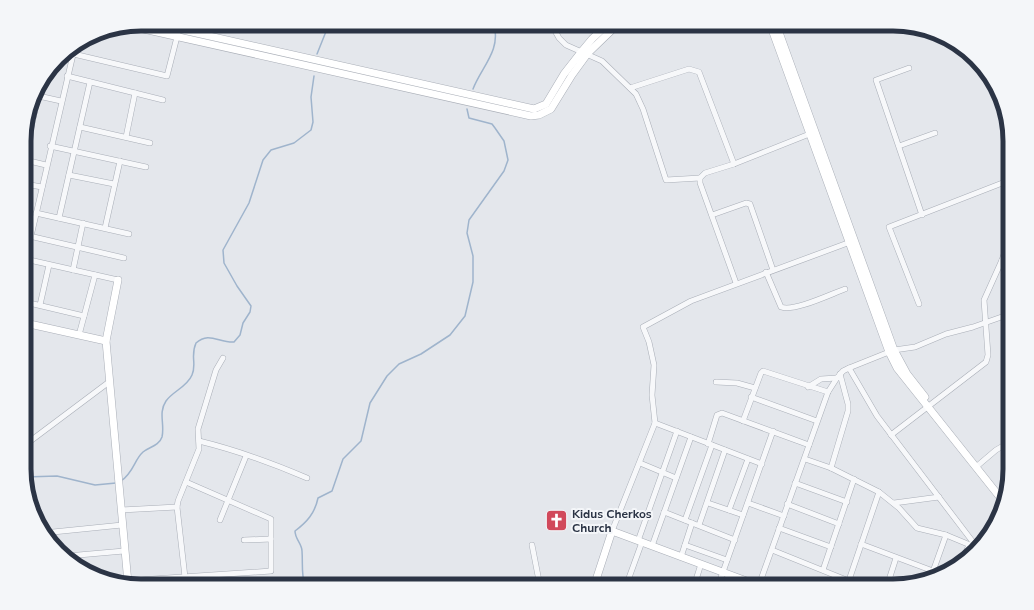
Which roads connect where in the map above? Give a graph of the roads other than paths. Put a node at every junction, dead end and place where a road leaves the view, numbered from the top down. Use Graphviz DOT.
graph roads {
  1 [pos="151,31"];
  2 [pos="178,31"];
  3 [pos="186,31"];
  4 [pos="555,31"];
  5 [pos="601,31"];
  6 [pos="610,31"];
  7 [pos="775,31"];
  8 [pos="176,37"];
  9 [pos="585,52"];
  10 [pos="264,53"];
  11 [pos="73,54"];
  12 [pos="909,68"];
  13 [pos="67,76"];
  14 [pos="90,82"];
  15 [pos="630,88"];
  16 [pos="135,93"];
  17 [pos="40,96"];
  18 [pos="163,100"];
  19 [pos="61,102"];
  20 [pos="80,127"];
  21 [pos="813,133"];
  22 [pos="935,133"];
  23 [pos="126,138"];
  24 [pos="150,143"];
  25 [pos="50,146"];
  26 [pos="899,146"];
  27 [pos="74,151"];
  28 [pos="31,161"];
  29 [pos="120,162"];
  30 [pos="734,164"];
  31 [pos="46,165"];
  32 [pos="146,167"];
  33 [pos="69,175"];
  34 [pos="700,178"];
  35 [pos="1003,183"];
  36 [pos="114,184"];
  37 [pos="31,185"];
  38 [pos="42,187"];
  39 [pos="36,213"];
  40 [pos="712,215"];
  41 [pos="922,215"];
  42 [pos="59,218"];
  43 [pos="83,223"];
  44 [pos="31,227"];
  45 [pos="106,228"];
  46 [pos="129,234"];
  47 [pos="31,237"];
  48 [pos="851,242"];
  49 [pos="78,247"];
  50 [pos="1003,257"];
  51 [pos="124,258"];
  52 [pos="1002,260"];
  53 [pos="31,261"];
  54 [pos="49,265"];
  55 [pos="73,270"];
  56 [pos="773,270"];
  57 [pos="766,272"];
  58 [pos="95,275"];
  59 [pos="118,280"];
  60 [pos="736,283"];
  61 [pos="845,289"];
  62 [pos="31,303"];
  63 [pos="919,304"];
  64 [pos="40,305"];
  65 [pos="84,316"];
  66 [pos="1003,317"];
  67 [pos="986,323"];
  68 [pos="31,324"];
  69 [pos="80,335"];
  70 [pos="106,341"];
  71 [pos="891,351"];
  72 [pos="223,358"];
  73 [pos="849,368"];
  74 [pos="838,376"];
  75 [pos="109,382"];
  76 [pos="716,382"];
  77 [pos="808,387"];
  78 [pos="755,388"];
  79 [pos="828,392"];
  80 [pos="751,397"];
  81 [pos="928,406"];
  82 [pos="743,421"];
  83 [pos="817,421"];
  84 [pos="655,423"];
  85 [pos="676,431"];
  86 [pos="773,431"];
  87 [pos="891,435"];
  88 [pos="690,437"];
  89 [pos="31,440"];
  90 [pos="199,441"];
  91 [pos="710,444"];
  92 [pos="809,445"];
  93 [pos="1003,446"];
  94 [pos="725,450"];
  95 [pos="246,456"];
  96 [pos="748,459"];
  97 [pos="804,459"];
  98 [pos="640,462"];
  99 [pos="762,464"];
  100 [pos="978,465"];
  101 [pos="831,468"];
  102 [pos="662,472"];
  103 [pos="307,478"];
  104 [pos="676,478"];
  105 [pos="854,479"];
  106 [pos="186,482"];
  107 [pos="796,483"];
  108 [pos="992,483"];
  109 [pos="880,492"];
  110 [pos="1001,492"];
  111 [pos="999,496"];
  112 [pos="939,497"];
  113 [pos="228,500"];
  114 [pos="846,502"];
  115 [pos="708,503"];
  116 [pos="748,503"];
  117 [pos="894,503"];
  118 [pos="787,504"];
  119 [pos="177,507"];
  120 [pos="121,510"];
  121 [pos="729,510"];
  122 [pos="664,512"];
  123 [pos="743,516"];
  124 [pos="784,516"];
  125 [pos="220,520"];
  126 [pos="685,520"];
  127 [pos="692,523"];
  128 [pos="839,524"];
  129 [pos="122,525"];
  130 [pos="699,525"];
  131 [pos="779,528"];
  132 [pos="612,531"];
  133 [pos="51,533"];
  134 [pos="946,535"];
  135 [pos="271,539"];
  136 [pos="244,540"];
  137 [pos="735,540"];
  138 [pos="640,542"];
  139 [pos="861,544"];
  140 [pos="974,544"];
  141 [pos="685,545"];
  142 [pos="969,545"];
  143 [pos="532,546"];
  144 [pos="652,546"];
  145 [pos="972,546"];
  146 [pos="831,547"];
  147 [pos="772,550"];
  148 [pos="124,551"];
  149 [pos="966,552"];
  150 [pos="73,556"];
  151 [pos="681,557"];
  152 [pos="896,558"];
  153 [pos="728,560"];
  154 [pos="701,564"];
  155 [pos="823,570"];
  156 [pos="933,571"];
  157 [pos="723,572"];
  158 [pos="185,576"];
  159 [pos="126,578"];
  160 [pos="156,579"];
  161 [pos="185,579"];
  162 [pos="539,579"];
  163 [pos="596,579"];
  164 [pos="630,579"];
  165 [pos="696,579"];
  166 [pos="720,579"];
  167 [pos="741,579"];
  168 [pos="762,579"];
  169 [pos="840,579"];
  170 [pos="849,579"];
  171 [pos="889,579"];
  1 -- 8 [label="street"];
  2 -- 8 [label="street"];
  3 -- 10 [label="street"];
  4 -- 9 [label="street"];
  5 -- 9 [label="street"];
  6 -- 9 [label="street"];
  7 -- 21 [label="street"];
  8 -- 10 [label="street"];
  8 -- 11 [label="street"];
  9 -- 10 [label="street"];
  9 -- 15 [label="street"];
  11 -- 13 [label="street"];
  12 -- 26 [label="street"];
  13 -- 14 [label="street"];
  13 -- 19 [label="street"];
  14 -- 16 [label="street"];
  14 -- 20 [label="street"];
  15 -- 30 [label="street"];
  15 -- 34 [label="street"];
  16 -- 18 [label="street"];
  16 -- 23 [label="street"];
  17 -- 19 [label="street"];
  19 -- 25 [label="street"];
  20 -- 23 [label="street"];
  20 -- 27 [label="street"];
  21 -- 30 [label="street"];
  21 -- 48 [label="street"];
  22 -- 26 [label="street"];
  23 -- 24 [label="street"];
  25 -- 27 [label="street"];
  25 -- 31 [label="street"];
  26 -- 41 [label="street"];
  27 -- 29 [label="street"];
  27 -- 33 [label="street"];
  28 -- 31 [label="street"];
  29 -- 32 [label="street"];
  29 -- 36 [label="street"];
  30 -- 34 [label="street"];
  31 -- 38 [label="street"];
  33 -- 36 [label="street"];
  33 -- 42 [label="street"];
  34 -- 40 [label="street"];
  35 -- 41 [label="street"];
  36 -- 45 [label="street"];
  37 -- 38 [label="street"];
  38 -- 39 [label="street"];
  39 -- 42 [label="street"];
  39 -- 44 [label="street"];
  40 -- 56 [label="street"];
  40 -- 60 [label="street"];
  41 -- 63 [label="street"];
  42 -- 43 [label="street"];
  43 -- 45 [label="street"];
  43 -- 49 [label="street"];
  45 -- 46 [label="street"];
  47 -- 49 [label="street"];
  48 -- 56 [label="street"];
  48 -- 71 [label="street"];
  49 -- 51 [label="street"];
  49 -- 55 [label="street"];
  50 -- 52 [label="street"];
  52 -- 67 [label="street"];
  53 -- 54 [label="street"];
  54 -- 55 [label="street"];
  54 -- 64 [label="street"];
  55 -- 58 [label="street"];
  56 -- 57 [label="street"];
  57 -- 60 [label="street"];
  57 -- 61 [label="street"];
  58 -- 59 [label="street"];
  58 -- 65 [label="street"];
  59 -- 70 [label="street"];
  60 -- 84 [label="street"];
  62 -- 64 [label="street"];
  64 -- 65 [label="street"];
  65 -- 69 [label="street"];
  66 -- 67 [label="street"];
  67 -- 71 [label="street"];
  67 -- 81 [label="street"];
  68 -- 69 [label="street"];
  69 -- 70 [label="street"];
  70 -- 75 [label="street"];
  71 -- 73 [label="street"];
  71 -- 81 [label="street"];
  72 -- 90 [label="street"];
  73 -- 74 [label="street"];
  73 -- 87 [label="street"];
  74 -- 77 [label="street"];
  74 -- 79 [label="street"];
  74 -- 101 [label="street"];
  75 -- 89 [label="street"];
  75 -- 120 [label="street"];
  76 -- 78 [label="street"];
  77 -- 78 [label="street"];
  77 -- 79 [label="street"];
  78 -- 80 [label="street"];
  79 -- 83 [label="street"];
  80 -- 82 [label="street"];
  80 -- 83 [label="street"];
  81 -- 87 [label="street"];
  81 -- 100 [label="street"];
  82 -- 86 [label="street"];
  82 -- 91 [label="street"];
  83 -- 92 [label="street"];
  84 -- 85 [label="street"];
  84 -- 98 [label="street"];
  85 -- 88 [label="street"];
  85 -- 102 [label="street"];
  86 -- 92 [label="street"];
  86 -- 99 [label="street"];
  87 -- 112 [label="street"];
  88 -- 91 [label="street"];
  88 -- 104 [label="street"];
  90 -- 95 [label="street"];
  90 -- 106 [label="street"];
  91 -- 94 [label="street"];
  91 -- 126 [label="street"];
  92 -- 97 [label="street"];
  93 -- 100 [label="street"];
  94 -- 96 [label="street"];
  94 -- 115 [label="street"];
  95 -- 103 [label="street"];
  95 -- 113 [label="street"];
  96 -- 99 [label="street"];
  96 -- 121 [label="street"];
  97 -- 101 [label="street"];
  97 -- 107 [label="street"];
  98 -- 102 [label="street"];
  98 -- 132 [label="street"];
  99 -- 116 [label="street"];
  100 -- 108 [label="street"];
  101 -- 105 [label="street"];
  102 -- 104 [label="street"];
  102 -- 138 [label="street"];
  104 -- 122 [label="street"];
  105 -- 109 [label="street"];
  105 -- 114 [label="street"];
  106 -- 113 [label="street"];
  106 -- 119 [label="street"];
  107 -- 114 [label="street"];
  107 -- 118 [label="street"];
  108 -- 110 [label="street"];
  108 -- 111 [label="street"];
  109 -- 117 [label="street"];
  109 -- 139 [label="street"];
  112 -- 117 [label="street"];
  112 -- 140 [label="street"];
  113 -- 125 [label="street"];
  113 -- 135 [label="street"];
  114 -- 128 [label="street"];
  115 -- 121 [label="street"];
  115 -- 130 [label="street"];
  116 -- 123 [label="street"];
  116 -- 124 [label="street"];
  117 -- 134 [label="street"];
  118 -- 124 [label="street"];
  118 -- 128 [label="street"];
  119 -- 120 [label="street"];
  119 -- 158 [label="street"];
  120 -- 129 [label="street"];
  121 -- 123 [label="street"];
  122 -- 126 [label="street"];
  122 -- 144 [label="street"];
  123 -- 137 [label="street"];
  124 -- 131 [label="street"];
  126 -- 127 [label="street"];
  127 -- 130 [label="street"];
  127 -- 141 [label="street"];
  128 -- 146 [label="street"];
  129 -- 133 [label="street"];
  129 -- 148 [label="street"];
  130 -- 137 [label="street"];
  131 -- 146 [label="street"];
  131 -- 147 [label="street"];
  132 -- 138 [label="street"];
  132 -- 163 [label="street"];
  134 -- 142 [label="street"];
  134 -- 156 [label="street"];
  135 -- 136 [label="street"];
  135 -- 158 [label="street"];
  137 -- 153 [label="street"];
  138 -- 144 [label="street"];
  138 -- 164 [label="street"];
  139 -- 152 [label="street"];
  139 -- 170 [label="street"];
  141 -- 151 [label="street"];
  141 -- 153 [label="street"];
  142 -- 145 [label="street"];
  142 -- 149 [label="street"];
  143 -- 162 [label="street"];
  144 -- 151 [label="street"];
  146 -- 155 [label="street"];
  147 -- 155 [label="street"];
  147 -- 168 [label="street"];
  148 -- 150 [label="street"];
  148 -- 159 [label="street"];
  151 -- 154 [label="street"];
  152 -- 156 [label="street"];
  152 -- 171 [label="street"];
  153 -- 157 [label="street"];
  154 -- 157 [label="street"];
  154 -- 165 [label="street"];
  155 -- 169 [label="street"];
  157 -- 166 [label="street"];
  157 -- 167 [label="street"];
  158 -- 160 [label="street"];
  158 -- 161 [label="street"];
}
